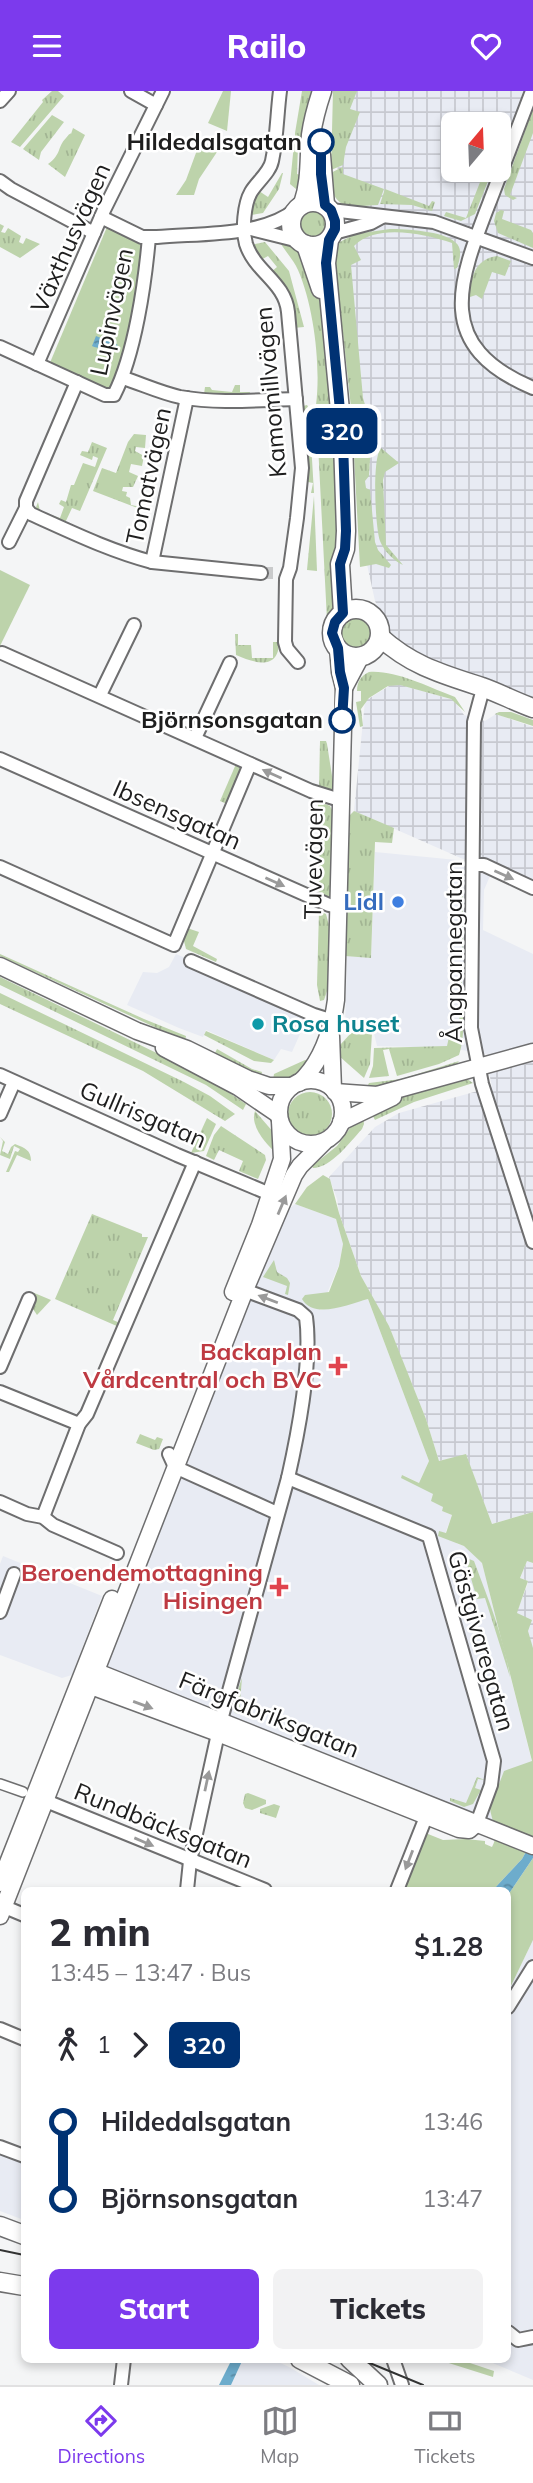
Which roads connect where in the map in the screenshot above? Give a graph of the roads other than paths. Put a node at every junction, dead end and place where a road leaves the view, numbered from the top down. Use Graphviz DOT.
graph roads {
  1 [pos="9,91"];
  2 [pos="131,91"];
  3 [pos="163,91"];
  4 [pos="279,91"];
  5 [pos="322,91"];
  6 [pos="532,91"];
  7 [pos="0,101"];
  8 [pos="156,105"];
  9 [pos="0,181"];
  10 [pos="299,207"];
  11 [pos="328,207"];
  12 [pos="382,217"];
  13 [pos="101,218"];
  14 [pos="248,230"];
  15 [pos="94,233"];
  16 [pos="331,236"];
  17 [pos="149,237"];
  18 [pos="476,238"];
  19 [pos="303,243"];
  20 [pos="533,258"];
  21 [pos="331,319"];
  22 [pos="0,347"];
  23 [pos="37,364"];
  24 [pos="123,378"];
  25 [pos="77,382"];
  26 [pos="533,389"];
  27 [pos="187,398"];
  28 [pos="296,399"];
  29 [pos="26,508"];
  30 [pos="9,542"];
  31 [pos="345,549"];
  32 [pos="152,562"];
  33 [pos="274,573"];
  34 [pos="361,609"];
  35 [pos="343,613"];
  36 [pos="134,625"];
  37 [pos="338,648"];
  38 [pos="371,648"];
  39 [pos="2,653"];
  40 [pos="298,662"];
  41 [pos="230,663"];
  42 [pos="344,688"];
  43 [pos="100,695"];
  44 [pos="481,696"];
  45 [pos="505,698"];
  46 [pos="533,708"];
  47 [pos="195,738"];
  48 [pos="0,759"];
  49 [pos="250,764"];
  50 [pos="340,800"];
  51 [pos="213,854"];
  52 [pos="474,865"];
  53 [pos="0,867"];
  54 [pos="533,888"];
  55 [pos="338,907"];
  56 [pos="191,961"];
  57 [pos="0,966"];
  58 [pos="332,1025"];
  59 [pos="137,1031"];
  60 [pos="533,1052"];
  61 [pos="479,1068"];
  62 [pos="0,1075"];
  63 [pos="448,1077"];
  64 [pos="14,1082"];
  65 [pos="295,1085"];
  66 [pos="334,1090"];
  67 [pos="0,1114"];
  68 [pos="279,1118"];
  69 [pos="341,1122"];
  70 [pos="324,1142"];
  71 [pos="195,1162"];
  72 [pos="270,1194"];
  73 [pos="533,1242"];
  74 [pos="240,1288"];
  75 [pos="29,1299"];
  76 [pos="0,1367"];
  77 [pos="0,1392"];
  78 [pos="79,1425"];
  79 [pos="172,1461"];
  80 [pos="288,1478"];
  81 [pos="0,1502"];
  82 [pos="278,1513"];
  83 [pos="43,1517"];
  84 [pos="117,1553"];
  85 [pos="14,1574"];
  86 [pos="0,1612"];
  87 [pos="87,1676"];
  88 [pos="219,1727"];
  89 [pos="0,1784"];
  90 [pos="23,1792"];
  91 [pos="46,1801"];
  92 [pos="432,1812"];
  93 [pos="477,1823"];
  94 [pos="533,1846"];
  95 [pos="190,1861"];
  96 [pos="0,1883"];
  97 [pos="187,1887"];
  98 [pos="257,1887"];
  99 [pos="398,1887"];
  100 [pos="1,1909"];
  101 [pos="21,1914"];
  102 [pos="533,1967"];
  103 [pos="511,2002"];
  104 [pos="0,2029"];
  105 [pos="21,2038"];
  106 [pos="0,2147"];
  107 [pos="21,2155"];
  108 [pos="0,2226"];
  109 [pos="21,2234"];
  110 [pos="0,2282"];
  111 [pos="21,2286"];
  112 [pos="511,2335"];
  113 [pos="533,2337"];
  114 [pos="124,2363"];
  115 [pos="308,2363"];
  116 [pos="354,2363"];
  117 [pos="394,2363"];
  118 [pos="121,2385"];
  119 [pos="350,2385"];
  120 [pos="378,2385"];
  121 [pos="402,2385"];
  1 -- 7 [label="street"];
  2 -- 8 [label="street"];
  3 -- 8 [label="street, Växthusvägen"];
  4 -- 14 [label="street"];
  5 -- 10 [label="main road, Tuvevägen"];
  5 -- 11 [label="main road, Tuvevägen"];
  6 -- 18 [label="street"];
  8 -- 13 [label="street, Växthusvägen"];
  9 -- 15 [label="street"];
  10 -- 11 [label="main road"];
  10 -- 14 [label="street"];
  10 -- 19 [label="main road, Tuvevägen"];
  11 -- 12 [label="street"];
  11 -- 16 [label="main road, Tuvevägen"];
  12 -- 16 [label="street"];
  12 -- 18 [label="street"];
  13 -- 15 [label="street, Växthusvägen"];
  13 -- 17 [label="street"];
  14 -- 17 [label="street"];
  14 -- 19 [label="street"];
  14 -- 28 [label="street, Kamomillvägen"];
  15 -- 23 [label="street, Växthusvägen"];
  16 -- 19 [label="main road"];
  16 -- 21 [label="main road, Tuvevägen"];
  17 -- 24 [label="street, Lupinvägen"];
  18 -- 20 [label="street"];
  18 -- 26 [label="street"];
  19 -- 21 [label="main road, Tuvevägen"];
  21 -- 31 [label="main road, Tuvevägen"];
  22 -- 23 [label="street"];
  23 -- 25 [label="street"];
  24 -- 25 [label="street, Lupinvägen"];
  24 -- 27 [label="street"];
  25 -- 29 [label="street"];
  27 -- 28 [label="street"];
  27 -- 32 [label="street, Tomatvägen"];
  28 -- 33 [label="street, Kamomillvägen"];
  29 -- 30 [label="street"];
  29 -- 32 [label="street"];
  31 -- 34 [label="main road, Tuvevägen"];
  31 -- 35 [label="main road, Tuvevägen"];
  32 -- 33 [label="street"];
  33 -- 40 [label="street, Kamomillvägen"];
  34 -- 35 [label="main road"];
  34 -- 38 [label="main road, Tuvevägen"];
  35 -- 37 [label="main road, Tuvevägen"];
  36 -- 43 [label="street"];
  37 -- 38 [label="main road"];
  37 -- 42 [label="street, Tuvevägen"];
  38 -- 42 [label="street, Tuvevägen"];
  38 -- 44 [label="main road"];
  38 -- 45 [label="main road"];
  39 -- 43 [label="street"];
  41 -- 47 [label="street"];
  42 -- 50 [label="street, Tuvevägen"];
  43 -- 47 [label="street"];
  44 -- 45 [label="main road"];
  44 -- 52 [label="street, Ångpannegatan"];
  45 -- 46 [label="main road"];
  47 -- 49 [label="street"];
  48 -- 51 [label="street, Ibsensgatan"];
  50 -- 49 [label="street, one-way"];
  49 -- 51 [label="street"];
  50 -- 55 [label="street, Tuvevägen"];
  51 -- 53 [label="street"];
  51 -- 55 [label="street, Ibsensgatan, one-way"];
  52 -- 54 [label="street, one-way"];
  52 -- 61 [label="street, Ångpannegatan"];
  55 -- 58 [label="street, Tuvevägen"];
  56 -- 58 [label="street"];
  57 -- 59 [label="street"];
  58 -- 65 [label="street, Tuvevägen"];
  58 -- 66 [label="street, Tuvevägen"];
  59 -- 65 [label="street"];
  59 -- 68 [label="street"];
  60 -- 61 [label="street"];
  61 -- 63 [label="street"];
  61 -- 73 [label="street, Ångpannegatan"];
  62 -- 64 [label="street, Gullrisgatan"];
  63 -- 66 [label="street"];
  63 -- 69 [label="street"];
  64 -- 67 [label="street"];
  64 -- 71 [label="street, Gullrisgatan"];
  65 -- 66 [label="street"];
  65 -- 68 [label="street"];
  66 -- 69 [label="street"];
  68 -- 70 [label="street"];
  68 -- 72 [label="street"];
  69 -- 70 [label="street"];
  74 -- 70 [label="street, one-way"];
  71 -- 72 [label="street, Gullrisgatan"];
  71 -- 78 [label="street"];
  72 -- 74 [label="street"];
  74 -- 79 [label="street"];
  80 -- 74 [label="street, one-way"];
  75 -- 76 [label="street"];
  77 -- 78 [label="street"];
  78 -- 83 [label="street"];
  79 -- 82 [label="street"];
  79 -- 87 [label="street"];
  80 -- 82 [label="street"];
  80 -- 93 [label="street, Gästgivaregatan"];
  81 -- 83 [label="street"];
  82 -- 88 [label="street"];
  83 -- 84 [label="street"];
  85 -- 86 [label="street"];
  87 -- 88 [label="street, Färgfabriksgatan"];
  87 -- 91 [label="street"];
  87 -- 96 [label="street"];
  88 -- 92 [label="street, Färgfabriksgatan"];
  95 -- 88 [label="street, one-way"];
  89 -- 90 [label="street"];
  91 -- 95 [label="street, Rundbäcksgatan, one-way"];
  91 -- 100 [label="street"];
  92 -- 93 [label="street, Färgfabriksgatan"];
  92 -- 99 [label="street, one-way"];
  93 -- 94 [label="street, Färgfabriksgatan"];
  95 -- 97 [label="street"];
  95 -- 98 [label="street, Rundbäcksgatan"];
  100 -- 101 [label="street"];
  102 -- 103 [label="street"];
  104 -- 105 [label="street"];
  106 -- 107 [label="street"];
  108 -- 109 [label="main road"];
  110 -- 111 [label="main road"];
  112 -- 113 [label="street"];
  114 -- 118 [label="street"];
  115 -- 119 [label="main road"];
  116 -- 120 [label="main road"];
  117 -- 121 [label="street"];
}
